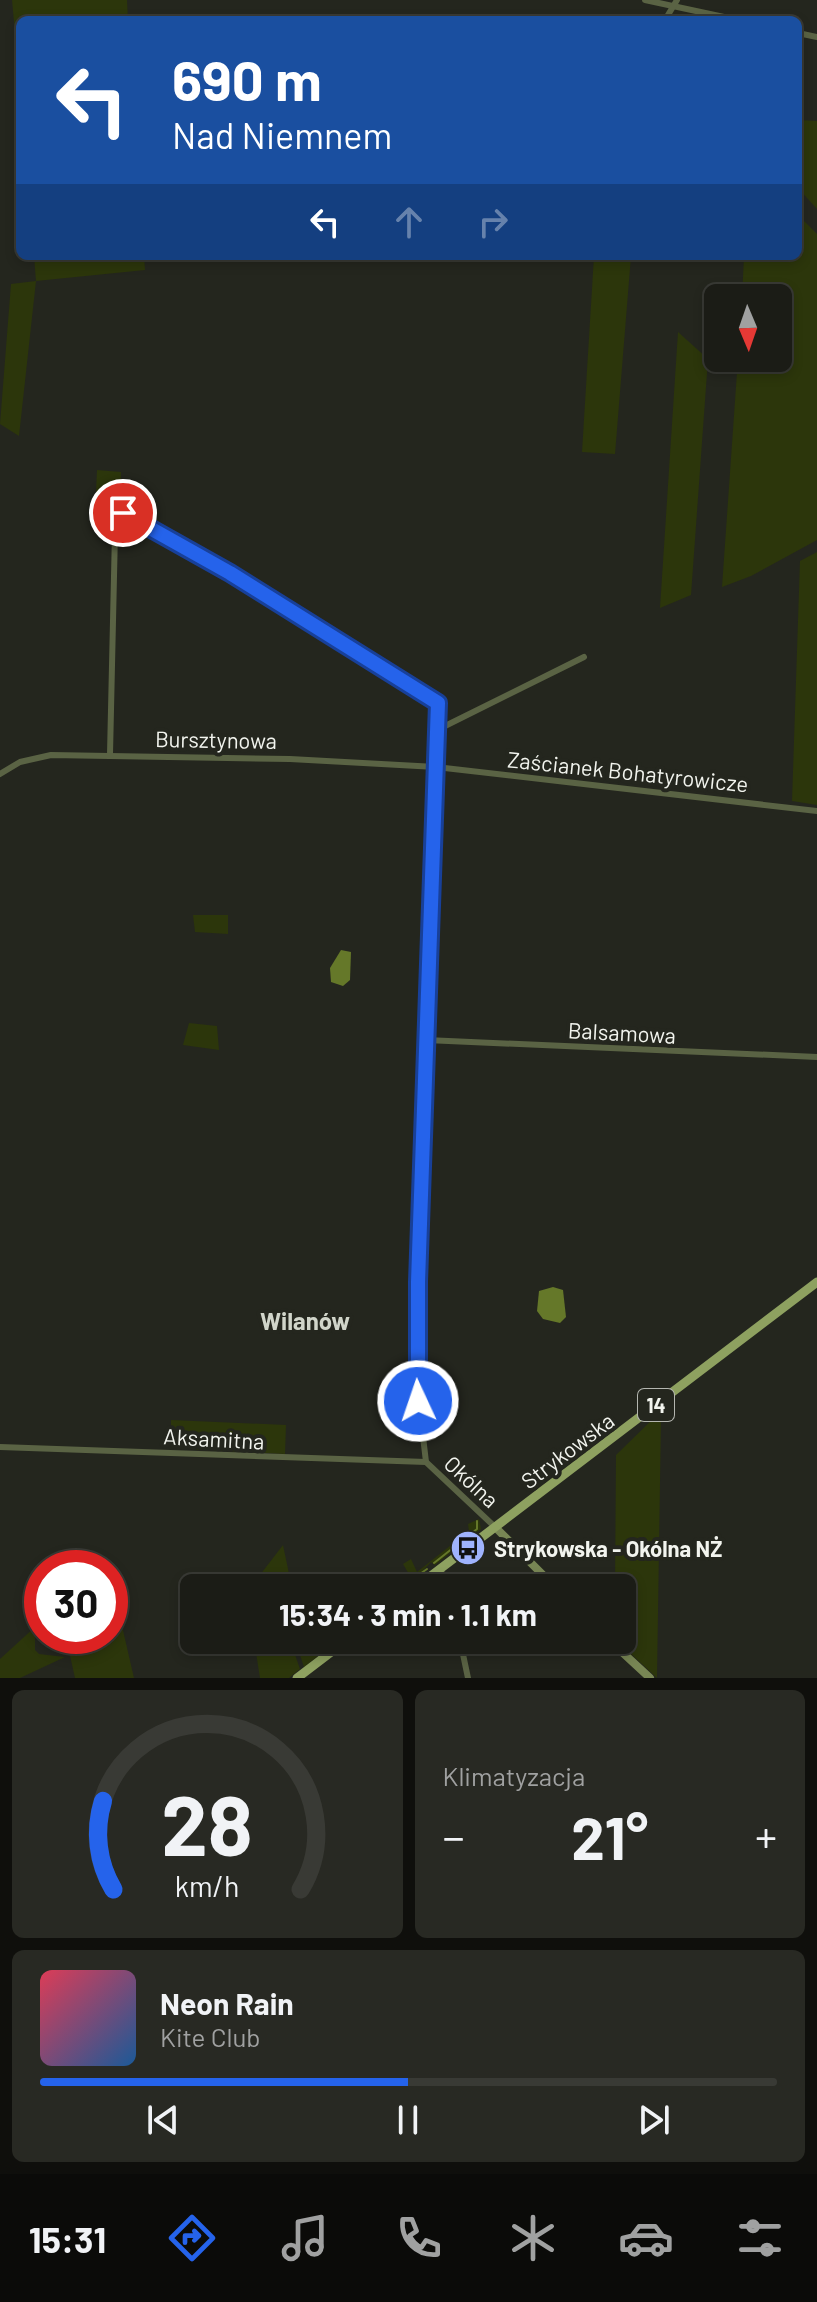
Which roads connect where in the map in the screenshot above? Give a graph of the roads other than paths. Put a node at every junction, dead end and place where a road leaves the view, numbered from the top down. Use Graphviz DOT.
graph roads {
  1 [pos="645,0"];
  2 [pos="675,3"];
  3 [pos="723,16"];
  4 [pos="584,657"];
  5 [pos="437,730"];
  6 [pos="110,754"];
  7 [pos="436,767"];
  8 [pos="0,774"];
  9 [pos="817,811"];
  10 [pos="426,1040"];
  11 [pos="817,1057"];
  12 [pos="817,1282"];
  13 [pos="0,1447"];
  14 [pos="426,1462"];
  15 [pos="495,1527"];
  16 [pos="440,1569"];
  17 [pos="433,1574"];
  18 [pos="442,1574"];
  19 [pos="542,1574"];
  20 [pos="329,1654"];
  21 [pos="463,1654"];
  22 [pos="624,1654"];
  23 [pos="297,1678"];
  24 [pos="468,1678"];
  25 [pos="650,1678"];
  1 -- 2 [label="street"];
  2 -- 3 [label="street"];
  4 -- 5 [label="street"];
  5 -- 6 [label="street, Okólna"];
  5 -- 7 [label="street, Okólna"];
  6 -- 7 [label="street, Bursztynowa"];
  6 -- 8 [label="street, Bursztynowa"];
  7 -- 9 [label="street, Zaścianek Bohatyrowicze"];
  7 -- 10 [label="street, Okólna"];
  10 -- 11 [label="street, Balsamowa"];
  10 -- 14 [label="street, Okólna"];
  12 -- 15 [label="main road, Strykowska / 14"];
  13 -- 14 [label="street, Aksamitna"];
  14 -- 15 [label="street, Okólna"];
  15 -- 16 [label="main road, Strykowska / 14"];
  15 -- 19 [label="street, Okólna"];
  16 -- 17 [label="main road, Strykowska / 14"];
  16 -- 18 [label="street"];
  20 -- 23 [label="main road"];
  21 -- 24 [label="street"];
  22 -- 25 [label="street"];
}
